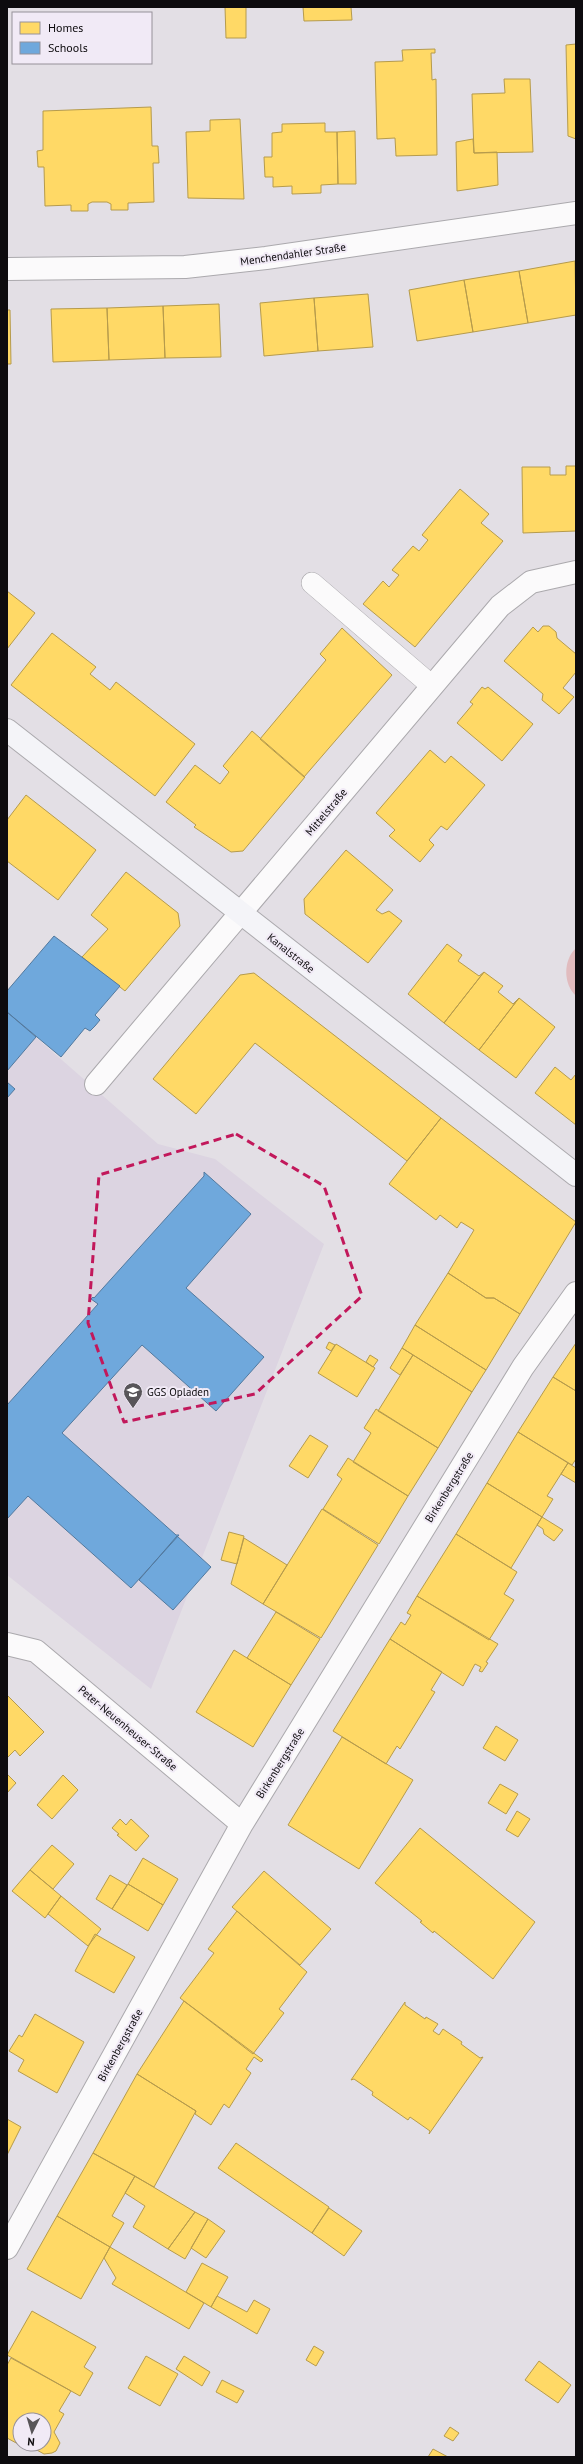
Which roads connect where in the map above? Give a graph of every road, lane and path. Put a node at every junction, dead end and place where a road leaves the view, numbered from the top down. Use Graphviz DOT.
graph roads {
  1 [pos="576,213"];
  2 [pos="7,269"];
  3 [pos="576,572"];
  4 [pos="312,583"];
  5 [pos="432,686"];
  6 [pos="7,730"];
  7 [pos="240,914"];
  8 [pos="96,1084"];
  9 [pos="576,1175"];
  10 [pos="576,1293"];
  11 [pos="7,1644"];
  12 [pos="242,1824"];
  13 [pos="7,2248"];
  1 -- 2 [label="street, Menchendahler Straße"];
  3 -- 5 [label="street, Mittelstraße"];
  4 -- 5 [label="lane"];
  5 -- 7 [label="street, Mittelstraße"];
  6 -- 7 [label="street, Kanalstraße"];
  7 -- 8 [label="street, Mittelstraße"];
  7 -- 9 [label="street, Kanalstraße"];
  10 -- 12 [label="street, Birkenbergstraße"];
  11 -- 12 [label="street, Peter-Neuenheuser-Straße"];
  12 -- 13 [label="street, Birkenbergstraße"];
}
